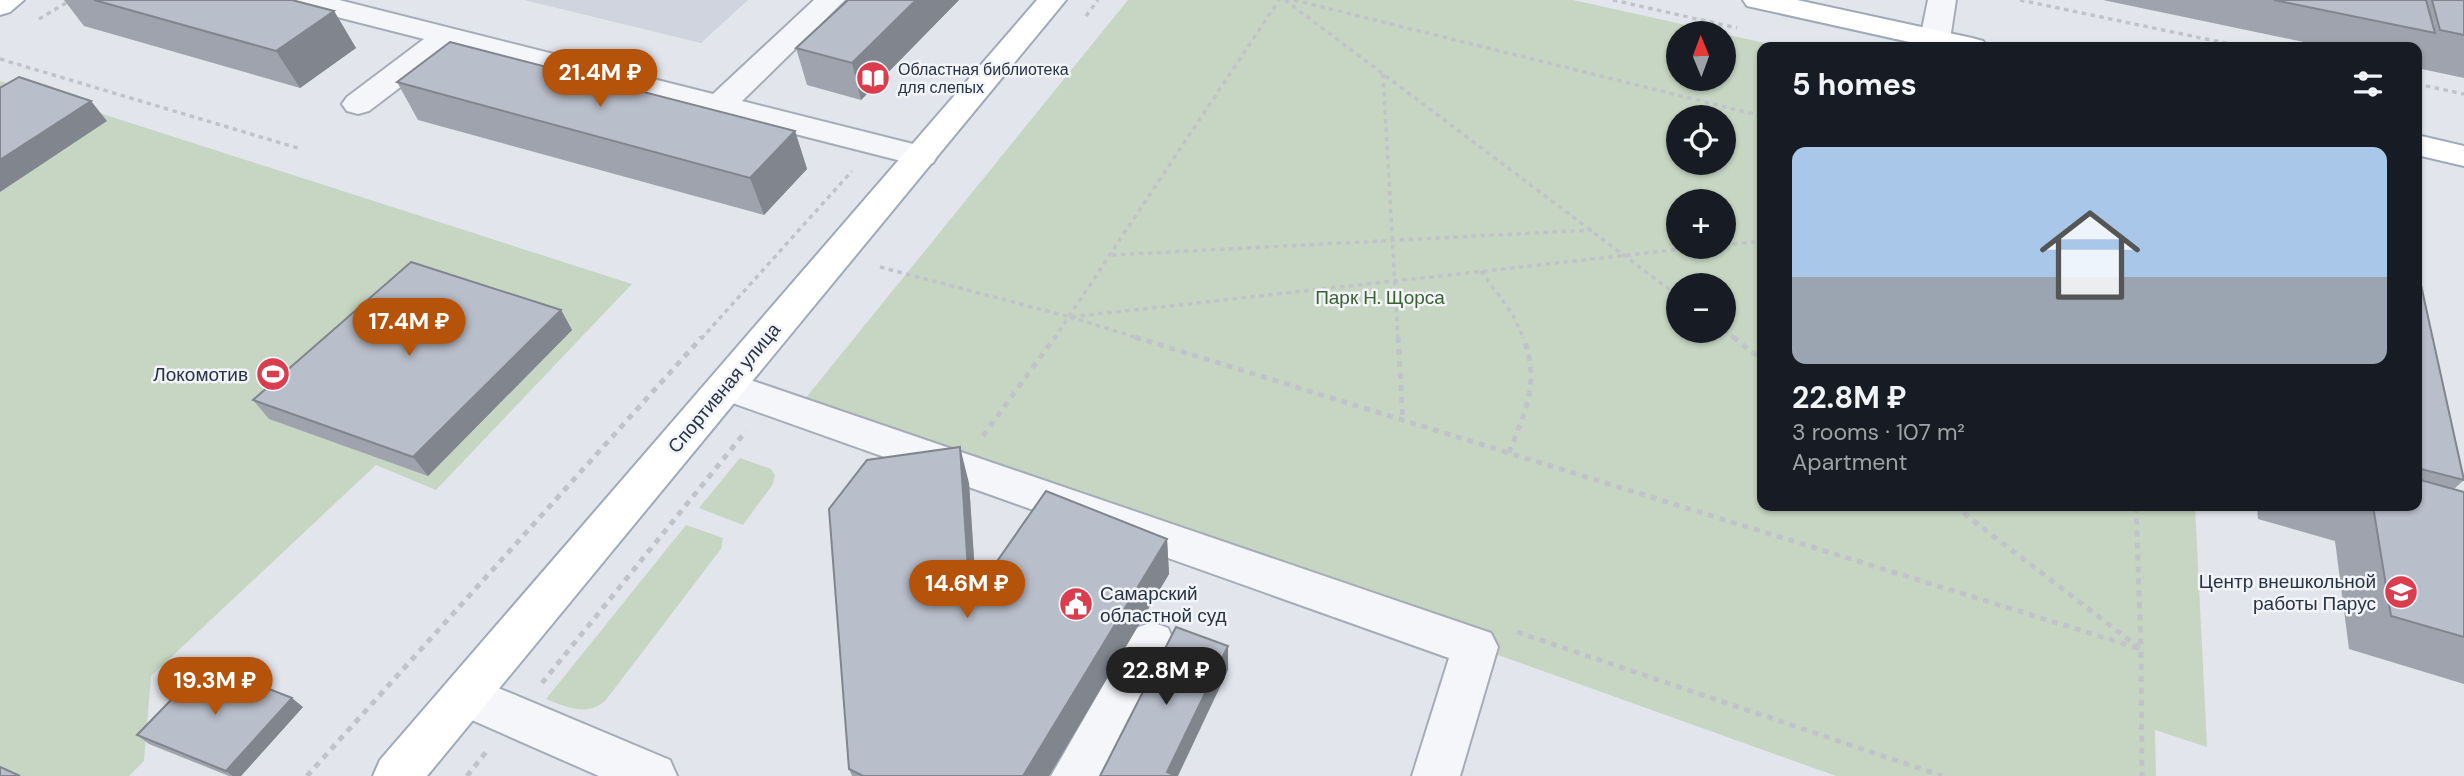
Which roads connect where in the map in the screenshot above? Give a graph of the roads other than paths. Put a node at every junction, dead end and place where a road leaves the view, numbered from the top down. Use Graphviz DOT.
graph roads {
  1 [pos="10,0"];
  2 [pos="304,0"];
  3 [pos="831,0"];
  4 [pos="1052,0"];
  5 [pos="1756,0"];
  6 [pos="1942,0"];
  7 [pos="0,6"];
  8 [pos="447,36"];
  9 [pos="1935,39"];
  10 [pos="1949,42"];
  11 [pos="358,104"];
  12 [pos="719,105"];
  13 [pos="2422,146"];
  14 [pos="921,156"];
  15 [pos="2464,156"];
  16 [pos="727,386"];
  17 [pos="1152,642"];
  18 [pos="465,695"];
  19 [pos="397,776"];
  20 [pos="653,776"];
  21 [pos="1075,776"];
  22 [pos="1436,776"];
  1 -- 7 [label="main road"];
  2 -- 8 [label="lane"];
  3 -- 12 [label="lane"];
  4 -- 14 [label="main road, Спортивная улица"];
  5 -- 9 [label="main road"];
  6 -- 9 [label="lane"];
  8 -- 11 [label="lane"];
  8 -- 12 [label="lane"];
  9 -- 10 [label="main road"];
  12 -- 14 [label="lane"];
  13 -- 15 [label="main road"];
  14 -- 16 [label="main road, Спортивная улица"];
  16 -- 18 [label="main road, Спортивная улица"];
  16 -- 22 [label="lane"];
  17 -- 21 [label="lane"];
  18 -- 19 [label="main road, Спортивная улица"];
  18 -- 20 [label="lane"];
}
